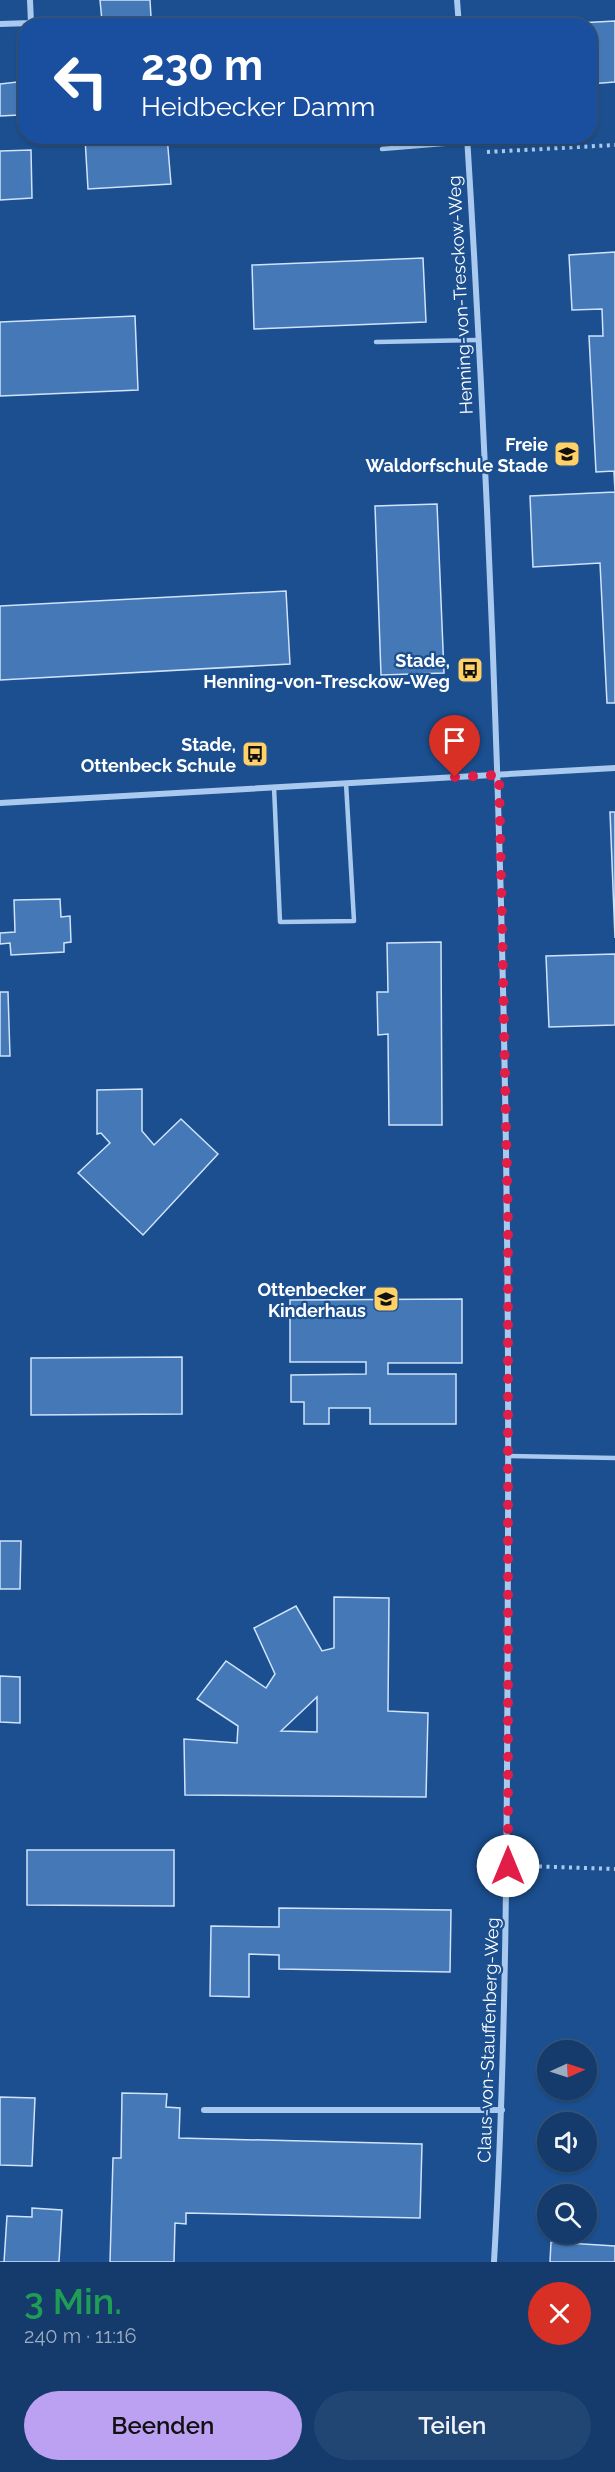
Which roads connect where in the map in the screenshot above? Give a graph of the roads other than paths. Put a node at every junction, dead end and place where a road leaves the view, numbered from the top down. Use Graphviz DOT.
graph roads {
  1 [pos="30,0"];
  2 [pos="457,0"];
  3 [pos="31,18"];
  4 [pos="458,18"];
  5 [pos="0,24"];
  6 [pos="18,24"];
  7 [pos="424,144"];
  8 [pos="467,144"];
  9 [pos="382,149"];
  10 [pos="478,340"];
  11 [pos="376,342"];
  12 [pos="615,768"];
  13 [pos="499,775"];
  14 [pos="346,783"];
  15 [pos="274,788"];
  16 [pos="0,803"];
  17 [pos="509,1456"];
  18 [pos="615,1458"];
  19 [pos="204,2110"];
  20 [pos="502,2110"];
  21 [pos="494,2262"];
  1 -- 3 [label="street"];
  2 -- 4 [label="street"];
  5 -- 6 [label="street"];
  7 -- 9 [label="lane"];
  8 -- 10 [label="street, Henning-von-Tresckow-Weg"];
  10 -- 11 [label="lane"];
  10 -- 13 [label="street, Henning-von-Tresckow-Weg"];
  12 -- 13 [label="street"];
  13 -- 14 [label="street"];
  13 -- 17 [label="street, Claus-von-Stauffenberg-Weg"];
  14 -- 15 [label="street"];
  14 -- 15 [label="lane"];
  15 -- 16 [label="street"];
  17 -- 18 [label="lane"];
  17 -- 20 [label="street, Claus-von-Stauffenberg-Weg"];
  19 -- 20 [label="street"];
  20 -- 21 [label="street, Claus-von-Stauffenberg-Weg"];
}
